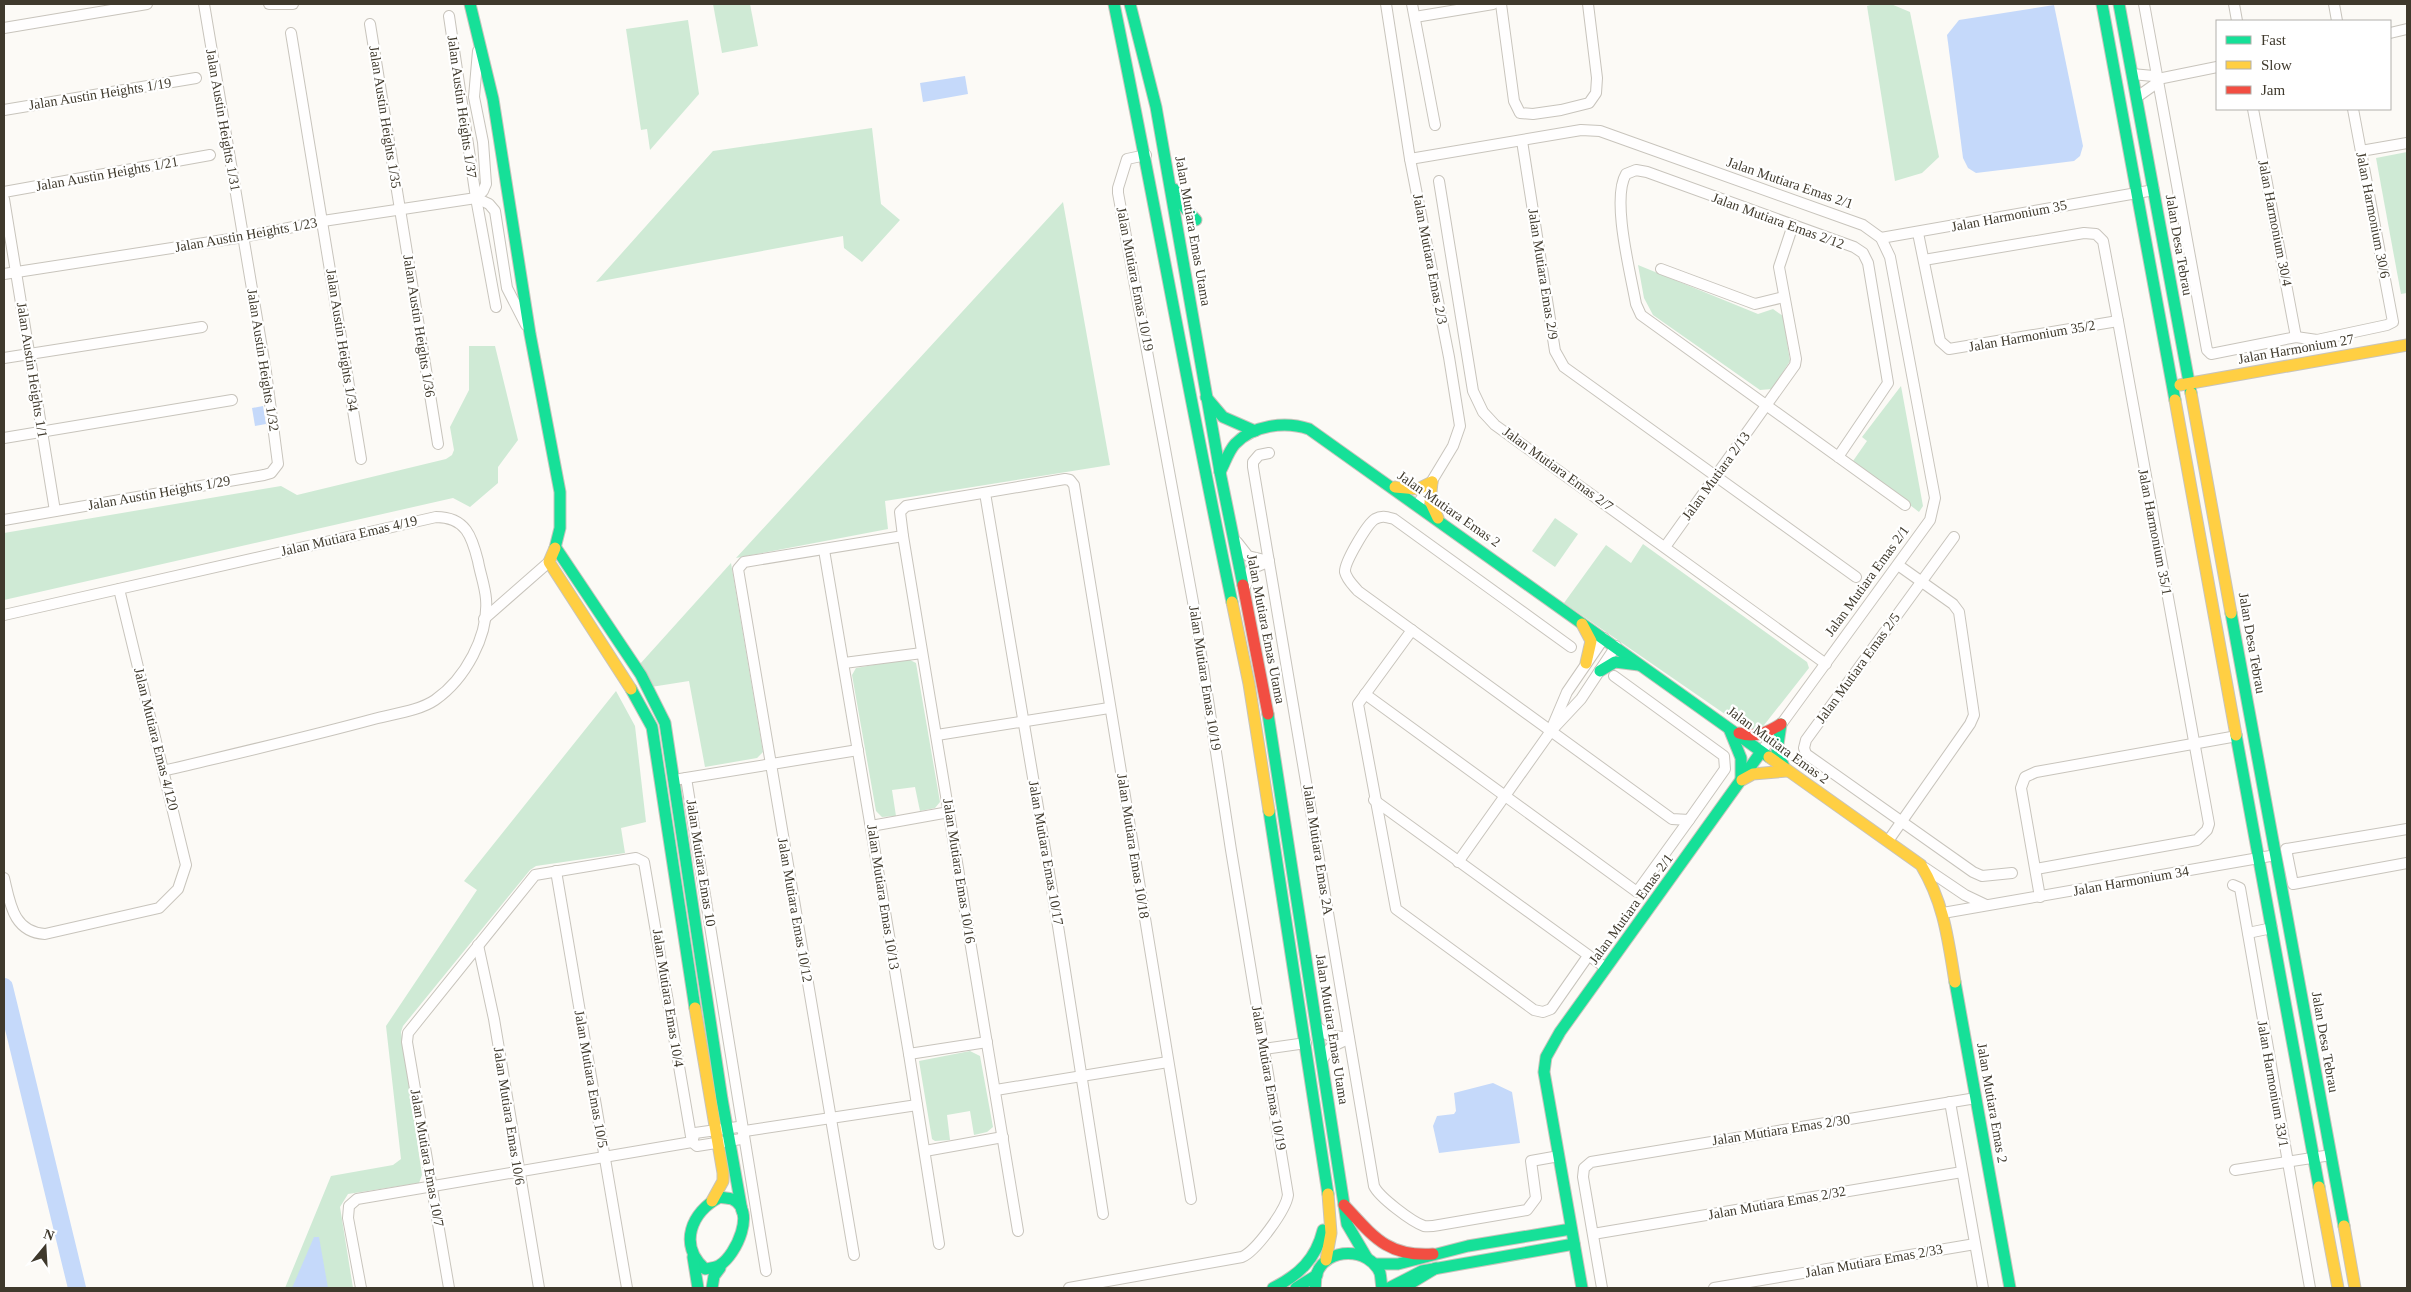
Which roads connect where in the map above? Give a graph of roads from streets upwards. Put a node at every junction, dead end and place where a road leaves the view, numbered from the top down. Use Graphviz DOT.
graph roads {
  1 [pos="147,4"];
  2 [pos="204,4"];
  3 [pos="269,4"];
  4 [pos="293,4"];
  5 [pos="470,4"];
  6 [pos="1114,4"];
  7 [pos="1130,4"];
  8 [pos="1386,4"];
  9 [pos="1412,4"];
  10 [pos="1493,4"];
  11 [pos="1501,4"];
  12 [pos="1588,4"];
  13 [pos="2102,4"];
  14 [pos="2119,4"];
  15 [pos="2144,4"];
  16 [pos="2234,4"];
  17 [pos="2334,4"];
  18 [pos="450,16"];
  19 [pos="1415,16"];
  20 [pos="2237,20"];
  21 [pos="2337,20"];
  22 [pos="370,24"];
  23 [pos="4,28"];
  24 [pos="2407,29"];
  25 [pos="291,33"];
  26 [pos="2391,33"];
  27 [pos="479,42"];
  28 [pos="2216,67"];
  29 [pos="2132,74"];
  30 [pos="196,78"];
  31 [pos="2158,78"];
  32 [pos="2137,97"];
  33 [pos="4,110"];
  34 [pos="2253,110"];
  35 [pos="2353,110"];
  36 [pos="1435,125"];
  37 [pos="1522,141"];
  38 [pos="2407,143"];
  39 [pos="2361,151"];
  40 [pos="210,155"];
  41 [pos="1146,155"];
  42 [pos="1410,159"];
  43 [pos="1168,174"];
  44 [pos="1440,181"];
  45 [pos="2154,190"];
  46 [pos="4,192"];
  47 [pos="2137,193"];
  48 [pos="476,198"];
  49 [pos="4,199"];
  50 [pos="400,209"];
  51 [pos="1196,220"];
  52 [pos="323,221"];
  53 [pos="1176,223"];
  54 [pos="1793,225"];
  55 [pos="1918,233"];
  56 [pos="243,237"];
  57 [pos="1881,238"];
  58 [pos="1163,244"];
  59 [pos="1924,260"];
  60 [pos="1661,269"];
  61 [pos="16,272"];
  62 [pos="4,274"];
  63 [pos="1784,297"];
  64 [pos="496,308"];
  65 [pos="2118,321"];
  66 [pos="202,327"];
  67 [pos="530,334"];
  68 [pos="2296,337"];
  69 [pos="2407,345"];
  70 [pos="29,353"];
  71 [pos="4,358"];
  72 [pos="2189,383"];
  73 [pos="2172,386"];
  74 [pos="1206,397"];
  75 [pos="232,400"];
  76 [pos="1767,406"];
  77 [pos="42,431"];
  78 [pos="1255,431"];
  79 [pos="4,438"];
  80 [pos="438,444"];
  81 [pos="1269,453"];
  82 [pos="1838,456"];
  83 [pos="361,458"];
  84 [pos="1220,472"];
  85 [pos="264,475"];
  86 [pos="1716,477"];
  87 [pos="1432,482"];
  88 [pos="1390,485"];
  89 [pos="984,493"];
  90 [pos="1418,504"];
  91 [pos="1905,505"];
  92 [pos="55,510"];
  93 [pos="4,520"];
  94 [pos="1440,520"];
  95 [pos="903,536"];
  96 [pos="1233,536"];
  97 [pos="1954,536"];
  98 [pos="1665,547"];
  99 [pos="556,548"];
  100 [pos="824,550"];
  101 [pos="1269,561"];
  102 [pos="549,562"];
  103 [pos="1898,565"];
  104 [pos="1856,577"];
  105 [pos="1922,581"];
  106 [pos="119,588"];
  107 [pos="2227,591"];
  108 [pos="2210,595"];
  109 [pos="1245,596"];
  110 [pos="1572,614"];
  111 [pos="4,615"];
  112 [pos="484,620"];
  113 [pos="1412,630"];
  114 [pos="1604,638"];
  115 [pos="1616,646"];
  116 [pos="1571,647"];
  117 [pos="922,652"];
  118 [pos="844,663"];
  119 [pos="1586,663"];
  120 [pos="1826,664"];
  121 [pos="1600,671"];
  122 [pos="1652,673"];
  123 [pos="1614,676"];
  124 [pos="1365,694"];
  125 [pos="1109,708"];
  126 [pos="1023,721"];
  127 [pos="1780,724"];
  128 [pos="1729,728"];
  129 [pos="1551,731"];
  130 [pos="936,736"];
  131 [pos="2237,736"];
  132 [pos="2195,743"];
  133 [pos="858,750"];
  134 [pos="1761,752"];
  135 [pos="770,763"];
  136 [pos="163,771"];
  137 [pos="1787,771"];
  138 [pos="686,778"];
  139 [pos="673,780"];
  140 [pos="1741,780"];
  141 [pos="660,782"];
  142 [pos="689,794"];
  143 [pos="676,796"];
  144 [pos="1504,796"];
  145 [pos="662,799"];
  146 [pos="1374,800"];
  147 [pos="949,812"];
  148 [pos="1689,820"];
  149 [pos="1902,820"];
  150 [pos="871,826"];
  151 [pos="2407,829"];
  152 [pos="1888,841"];
  153 [pos="2276,855"];
  154 [pos="2259,858"];
  155 [pos="1458,862"];
  156 [pos="2407,863"];
  157 [pos="1920,865"];
  158 [pos="2036,869"];
  159 [pos="556,870"];
  160 [pos="2012,873"];
  161 [pos="4,878"];
  162 [pos="2232,885"];
  163 [pos="2040,898"];
  164 [pos="1986,904"];
  165 [pos="1943,914"];
  166 [pos="2272,928"];
  167 [pos="2248,933"];
  168 [pos="478,944"];
  169 [pos="1588,956"];
  170 [pos="1606,968"];
  171 [pos="1316,1026"];
  172 [pos="1349,1038"];
  173 [pos="987,1042"];
  174 [pos="1306,1043"];
  175 [pos="1264,1050"];
  176 [pos="909,1054"];
  177 [pos="1322,1060"];
  178 [pos="1168,1062"];
  179 [pos="1082,1076"];
  180 [pos="996,1090"];
  181 [pos="1976,1098"];
  182 [pos="1950,1102"];
  183 [pos="917,1105"];
  184 [pos="832,1118"];
  185 [pos="727,1128"];
  186 [pos="715,1130"];
  187 [pos="745,1132"];
  188 [pos="1003,1137"];
  189 [pos="730,1141"];
  190 [pos="692,1142"];
  191 [pos="718,1143"];
  192 [pos="925,1151"];
  193 [pos="2331,1155"];
  194 [pos="1559,1156"];
  195 [pos="605,1157"];
  196 [pos="2314,1158"];
  197 [pos="2287,1162"];
  198 [pos="2235,1170"];
  199 [pos="518,1172"];
  200 [pos="1962,1172"];
  201 [pos="431,1186"];
  202 [pos="1191,1199"];
  203 [pos="712,1201"];
  204 [pos="1328,1205"];
  205 [pos="1344,1205"];
  206 [pos="742,1211"];
  207 [pos="1103,1214"];
  208 [pos="1571,1228"];
  209 [pos="1018,1231"];
  210 [pos="1592,1234"];
  211 [pos="939,1244"];
  212 [pos="1574,1244"];
  213 [pos="1975,1244"];
  214 [pos="854,1254"];
  215 [pos="1433,1254"];
  216 [pos="693,1258"];
  217 [pos="1326,1260"];
  218 [pos="1370,1261"];
  219 [pos="720,1268"];
  220 [pos="1436,1268"];
  221 [pos="766,1271"];
  222 [pos="1316,1275"];
  223 [pos="698,1287"];
  224 [pos="712,1287"];
  225 [pos="362,1288"];
  226 [pos="449,1288"];
  227 [pos="538,1288"];
  228 [pos="627,1288"];
  229 [pos="1069,1288"];
  230 [pos="1273,1288"];
  231 [pos="1296,1288"];
  232 [pos="1315,1288"];
  233 [pos="1382,1288"];
  234 [pos="1389,1288"];
  235 [pos="1403,1288"];
  236 [pos="1582,1288"];
  237 [pos="1602,1288"];
  238 [pos="1714,1288"];
  239 [pos="1983,1288"];
  240 [pos="2010,1288"];
  241 [pos="2310,1288"];
  242 [pos="2338,1288"];
  243 [pos="2355,1288"];
  1 -- 23 [label="street"];
  2 -- 56 [label="street, Jalan Austin Heights 1/31"];
  3 -- 4 [label="street"];
  5 -- 27 [label="street"];
  6 -- 41 [label="street, Jalan Mutiara Emas Utama"];
  7 -- 43 [label="street, Jalan Mutiara Emas Utama"];
  8 -- 42 [label="street, Jalan Mutiara Emas 2/3"];
  9 -- 19 [label="street"];
  10 -- 19 [label="street"];
  11 -- 12 [label="street"];
  13 -- 47 [label="street"];
  14 -- 29 [label="street, Jalan Desa Tebrau"];
  15 -- 31 [label="street"];
  16 -- 20 [label="street"];
  17 -- 21 [label="street"];
  18 -- 48 [label="street, Jalan Austin Heights 1/37"];
  19 -- 36 [label="street"];
  22 -- 50 [label="street, Jalan Austin Heights 1/35"];
  24 -- 26 [label="street"];
  25 -- 52 [label="street, Jalan Austin Heights 1/34"];
  27 -- 48 [label="street"];
  27 -- 67 [label="street"];
  28 -- 31 [label="street"];
  29 -- 31 [label="street"];
  29 -- 32 [label="street, Jalan Desa Tebrau"];
  30 -- 33 [label="street, Jalan Austin Heights 1/19"];
  31 -- 32 [label="street"];
  31 -- 68 [label="street"];
  32 -- 45 [label="street, Jalan Desa Tebrau"];
  34 -- 68 [label="street, Jalan Harmonium 30/4"];
  35 -- 39 [label="street, Jalan Harmonium 30/6"];
  37 -- 42 [label="street, Jalan Mutiara Emas 2/1"];
  37 -- 57 [label="street, Jalan Mutiara Emas 2/1"];
  37 -- 86 [label="street, Jalan Mutiara Emas 2/9"];
  38 -- 39 [label="street"];
  39 -- 68 [label="street, Jalan Harmonium 30/6"];
  40 -- 46 [label="street, Jalan Austin Heights 1/21"];
  41 -- 58 [label="street, Jalan Mutiara Emas Utama"];
  41 -- 175 [label="street, Jalan Mutiara Emas 10/19"];
  42 -- 87 [label="street, Jalan Mutiara Emas 2/3"];
  43 -- 51 [label="street"];
  43 -- 53 [label="street, Jalan Mutiara Emas Utama"];
  44 -- 98 [label="street, Jalan Mutiara Emas 2/7"];
  45 -- 47 [label="street, Jalan Harmonium 35"];
  45 -- 72 [label="street, Jalan Desa Tebrau"];
  47 -- 55 [label="street, Jalan Harmonium 35"];
  47 -- 73 [label="street"];
  48 -- 50 [label="street, Jalan Austin Heights 1/23"];
  48 -- 64 [label="street, Jalan Austin Heights 1/37"];
  48 -- 67 [label="street"];
  49 -- 61 [label="street, Jalan Austin Heights 1/1"];
  50 -- 52 [label="street, Jalan Austin Heights 1/23"];
  50 -- 80 [label="street, Jalan Austin Heights 1/36"];
  52 -- 56 [label="street, Jalan Austin Heights 1/23"];
  52 -- 83 [label="street, Jalan Austin Heights 1/34"];
  53 -- 58 [label="street"];
  53 -- 74 [label="street, Jalan Mutiara Emas Utama"];
  54 -- 63 [label="street, Jalan Mutiara 2/13"];
  54 -- 76 [label="street, Jalan Mutiara Emas 2/12"];
  54 -- 82 [label="street, Jalan Mutiara Emas 2/12"];
  55 -- 57 [label="street, Jalan Harmonium 35"];
  55 -- 59 [label="street, Jalan Harmonium 35/2"];
  56 -- 61 [label="street, Jalan Austin Heights 1/23"];
  56 -- 85 [label="street, Jalan Austin Heights 1/32"];
  57 -- 103 [label="street, Jalan Mutiara Emas 2/1"];
  58 -- 174 [label="street, Jalan Mutiara Emas Utama"];
  59 -- 65 [label="street, Jalan Harmonium 35/1"];
  59 -- 65 [label="street, Jalan Harmonium 35/2"];
  60 -- 63 [label="street"];
  61 -- 62 [label="street, Jalan Austin Heights 1/23"];
  61 -- 70 [label="street, Jalan Austin Heights 1/1"];
  63 -- 76 [label="street, Jalan Mutiara 2/13"];
  65 -- 132 [label="street, Jalan Harmonium 35/1"];
  66 -- 70 [label="street"];
  67 -- 99 [label="street"];
  69 -- 72 [label="street, Jalan Harmonium 27"];
  70 -- 71 [label="street"];
  70 -- 77 [label="street, Jalan Austin Heights 1/1"];
  72 -- 73 [label="street, Jalan Harmonium 27"];
  72 -- 107 [label="street, Jalan Desa Tebrau"];
  73 -- 108 [label="street"];
  74 -- 78 [label="street"];
  74 -- 84 [label="street, Jalan Mutiara Emas Utama"];
  75 -- 77 [label="street"];
  76 -- 82 [label="street"];
  76 -- 86 [label="street, Jalan Mutiara 2/13"];
  77 -- 79 [label="street"];
  77 -- 92 [label="street, Jalan Austin Heights 1/1"];
  78 -- 84 [label="street, Jalan Mutiara Emas 2"];
  78 -- 88 [label="street, Jalan Mutiara Emas 2"];
  81 -- 101 [label="street, Jalan Mutiara Emas 2A"];
  82 -- 91 [label="street"];
  84 -- 96 [label="street, Jalan Mutiara Emas Utama"];
  85 -- 92 [label="street, Jalan Austin Heights 1/29"];
  86 -- 98 [label="street, Jalan Mutiara 2/13"];
  86 -- 104 [label="street, Jalan Mutiara Emas 2/9"];
  87 -- 88 [label="street"];
  87 -- 90 [label="street, Jalan Mutiara Emas 2/3"];
  87 -- 94 [label="street"];
  88 -- 90 [label="street, Jalan Mutiara Emas 2"];
  89 -- 95 [label="street, Jalan Mutiara Emas 10/16"];
  89 -- 125 [label="street, Jalan Mutiara Emas 10/18"];
  89 -- 126 [label="street, Jalan Mutiara Emas 10/17"];
  90 -- 94 [label="street, Jalan Mutiara Emas 2"];
  92 -- 93 [label="street, Jalan Austin Heights 1/29"];
  94 -- 110 [label="street, Jalan Mutiara Emas 2"];
  95 -- 100 [label="street"];
  95 -- 117 [label="street, Jalan Mutiara Emas 10/16"];
  96 -- 101 [label="street"];
  96 -- 109 [label="street, Jalan Mutiara Emas Utama"];
  97 -- 105 [label="street, Jalan Mutiara Emas 2/5"];
  98 -- 120 [label="street, Jalan Mutiara Emas 2/7"];
  99 -- 102 [label="street"];
  99 -- 139 [label="street, Jalan Mutiara Emas 10"];
  100 -- 118 [label="street, Jalan Mutiara Emas 10/13"];
  100 -- 135 [label="street, Jalan Mutiara Emas 10/12"];
  101 -- 109 [label="street"];
  101 -- 172 [label="street, Jalan Mutiara Emas 2A"];
  102 -- 112 [label="street"];
  102 -- 141 [label="street, Jalan Mutiara Emas 10"];
  103 -- 105 [label="street"];
  103 -- 120 [label="street, Jalan Mutiara Emas 2/1"];
  105 -- 149 [label="street"];
  105 -- 149 [label="street, Jalan Mutiara Emas 2/5"];
  106 -- 111 [label="street, Jalan Mutiara Emas 4/19"];
  106 -- 112 [label="street, Jalan Mutiara Emas 4/19"];
  106 -- 136 [label="street, Jalan Mutiara Emas 4/120"];
  107 -- 108 [label="street"];
  107 -- 153 [label="street, Jalan Desa Tebrau"];
  108 -- 131 [label="street"];
  109 -- 171 [label="street, Jalan Mutiara Emas Utama"];
  110 -- 114 [label="street, Jalan Mutiara Emas 2"];
  110 -- 119 [label="street"];
  112 -- 136 [label="street, Jalan Mutiara Emas 4/19"];
  113 -- 116 [label="street"];
  113 -- 124 [label="street"];
  113 -- 129 [label="street"];
  114 -- 115 [label="street, Jalan Mutiara Emas 2"];
  114 -- 119 [label="street"];
  115 -- 121 [label="street"];
  115 -- 122 [label="street, Jalan Mutiara Emas 2"];
  117 -- 118 [label="street"];
  117 -- 130 [label="street, Jalan Mutiara Emas 10/16"];
  118 -- 133 [label="street, Jalan Mutiara Emas 10/13"];
  119 -- 129 [label="street"];
  120 -- 127 [label="street, Jalan Mutiara Emas 2/1"];
  121 -- 122 [label="street"];
  121 -- 129 [label="street"];
  122 -- 128 [label="street, Jalan Mutiara Emas 2"];
  123 -- 148 [label="street"];
  124 -- 144 [label="street"];
  124 -- 146 [label="street"];
  125 -- 126 [label="street"];
  125 -- 178 [label="street, Jalan Mutiara Emas 10/18"];
  126 -- 130 [label="street"];
  126 -- 179 [label="street, Jalan Mutiara Emas 10/17"];
  127 -- 128 [label="street"];
  127 -- 134 [label="street, Jalan Mutiara Emas 2/1"];
  127 -- 137 [label="street"];
  128 -- 134 [label="street, Jalan Mutiara Emas 2"];
  128 -- 140 [label="street"];
  129 -- 144 [label="street"];
  129 -- 148 [label="street"];
  130 -- 147 [label="street, Jalan Mutiara Emas 10/16"];
  131 -- 132 [label="street"];
  131 -- 154 [label="street"];
  132 -- 158 [label="street, Jalan Harmonium 35/1"];
  132 -- 158 [label="street"];
  133 -- 135 [label="street"];
  133 -- 150 [label="street, Jalan Mutiara Emas 10/13"];
  134 -- 137 [label="street, Jalan Mutiara Emas 2"];
  134 -- 140 [label="street, Jalan Mutiara Emas 2/1"];
  135 -- 138 [label="street"];
  135 -- 184 [label="street, Jalan Mutiara Emas 10/12"];
  136 -- 161 [label="street, Jalan Mutiara Emas 4/120"];
  137 -- 140 [label="street"];
  137 -- 152 [label="street, Jalan Mutiara Emas 2"];
  138 -- 139 [label="street"];
  138 -- 142 [label="street"];
  139 -- 141 [label="street"];
  139 -- 143 [label="street, Jalan Mutiara Emas 10"];
  140 -- 170 [label="street, Jalan Mutiara Emas 2/1"];
  141 -- 145 [label="street, Jalan Mutiara Emas 10"];
  142 -- 143 [label="street"];
  142 -- 187 [label="street"];
  143 -- 145 [label="street"];
  143 -- 185 [label="street, Jalan Mutiara Emas 10"];
  144 -- 148 [label="street"];
  144 -- 155 [label="street"];
  145 -- 186 [label="street, Jalan Mutiara Emas 10"];
  146 -- 155 [label="street"];
  146 -- 169 [label="street"];
  147 -- 150 [label="street"];
  147 -- 173 [label="street, Jalan Mutiara Emas 10/16"];
  149 -- 152 [label="street"];
  149 -- 160 [label="street, Jalan Mutiara Emas 2/5"];
  150 -- 176 [label="street, Jalan Mutiara Emas 10/13"];
  151 -- 156 [label="street"];
  152 -- 157 [label="street, Jalan Mutiara Emas 2"];
  153 -- 154 [label="street, Jalan Harmonium 34"];
  153 -- 193 [label="street, Jalan Desa Tebrau"];
  154 -- 163 [label="street, Jalan Harmonium 34"];
  154 -- 166 [label="street"];
  155 -- 169 [label="street"];
  157 -- 164 [label="street"];
  157 -- 165 [label="street, Jalan Mutiara Emas 2"];
  158 -- 163 [label="street"];
  159 -- 168 [label="street"];
  159 -- 190 [label="street, Jalan Mutiara Emas 10/4"];
  159 -- 195 [label="street, Jalan Mutiara Emas 10/5"];
  162 -- 167 [label="street, Jalan Harmonium 33/1"];
  163 -- 164 [label="street, Jalan Harmonium 34"];
  164 -- 165 [label="street, Jalan Harmonium 34"];
  165 -- 181 [label="street, Jalan Mutiara Emas 2"];
  166 -- 167 [label="street"];
  166 -- 196 [label="street"];
  167 -- 197 [label="street, Jalan Harmonium 33/1"];
  168 -- 199 [label="street, Jalan Mutiara Emas 10/6"];
  168 -- 201 [label="street, Jalan Mutiara Emas 10/7"];
  169 -- 170 [label="street"];
  170 -- 194 [label="street, Jalan Mutiara Emas 2/1"];
  171 -- 172 [label="street"];
  171 -- 177 [label="street, Jalan Mutiara Emas Utama"];
  172 -- 177 [label="street"];
  172 -- 194 [label="street, Jalan Mutiara Emas 2A"];
  173 -- 176 [label="street"];
  173 -- 180 [label="street, Jalan Mutiara Emas 10/16"];
  174 -- 175 [label="street"];
  174 -- 204 [label="street, Jalan Mutiara Emas Utama"];
  175 -- 229 [label="street, Jalan Mutiara Emas 10/19"];
  176 -- 183 [label="street, Jalan Mutiara Emas 10/13"];
  177 -- 205 [label="street, Jalan Mutiara Emas Utama"];
  178 -- 179 [label="street"];
  178 -- 202 [label="street, Jalan Mutiara Emas 10/18"];
  179 -- 180 [label="street"];
  179 -- 207 [label="street, Jalan Mutiara Emas 10/17"];
  180 -- 188 [label="street, Jalan Mutiara Emas 10/16"];
  181 -- 182 [label="street, Jalan Mutiara Emas 2/30"];
  181 -- 240 [label="street, Jalan Mutiara Emas 2"];
  182 -- 200 [label="street"];
  182 -- 210 [label="street, Jalan Mutiara Emas 2/30"];
  183 -- 184 [label="street"];
  183 -- 192 [label="street, Jalan Mutiara Emas 10/13"];
  184 -- 187 [label="street"];
  184 -- 214 [label="street, Jalan Mutiara Emas 10/12"];
  185 -- 186 [label="street"];
  185 -- 187 [label="street"];
  185 -- 189 [label="street, Jalan Mutiara Emas 10"];
  186 -- 190 [label="street"];
  186 -- 191 [label="street, Jalan Mutiara Emas 10"];
  187 -- 189 [label="street"];
  187 -- 221 [label="street"];
  188 -- 192 [label="street"];
  188 -- 209 [label="street, Jalan Mutiara Emas 10/16"];
  189 -- 191 [label="street"];
  189 -- 206 [label="street, Jalan Mutiara Emas 10"];
  190 -- 191 [label="street"];
  190 -- 195 [label="street"];
  191 -- 203 [label="street, Jalan Mutiara Emas 10"];
  192 -- 211 [label="street, Jalan Mutiara Emas 10/13"];
  193 -- 196 [label="street"];
  193 -- 243 [label="street, Jalan Desa Tebrau"];
  194 -- 208 [label="street, Jalan Mutiara Emas 2/1"];
  195 -- 199 [label="street"];
  195 -- 228 [label="street, Jalan Mutiara Emas 10/5"];
  196 -- 197 [label="street"];
  196 -- 242 [label="street"];
  197 -- 198 [label="street"];
  197 -- 241 [label="street, Jalan Harmonium 33/1"];
  199 -- 201 [label="street"];
  199 -- 227 [label="street, Jalan Mutiara Emas 10/6"];
  200 -- 210 [label="street, Jalan Mutiara Emas 2/32"];
  200 -- 213 [label="street"];
  201 -- 225 [label="street"];
  201 -- 226 [label="street, Jalan Mutiara Emas 10/7"];
  203 -- 206 [label="street"];
  203 -- 216 [label="street"];
  204 -- 217 [label="street, Jalan Mutiara Emas Utama"];
  204 -- 230 [label="street"];
  205 -- 215 [label="street"];
  205 -- 218 [label="street, Jalan Mutiara Emas Utama"];
  206 -- 219 [label="street"];
  208 -- 212 [label="street, Jalan Mutiara Emas 2/1"];
  208 -- 215 [label="street"];
  210 -- 237 [label="street"];
  212 -- 220 [label="street"];
  212 -- 236 [label="street, Jalan Mutiara Emas 2/1"];
  213 -- 238 [label="street, Jalan Mutiara Emas 2/33"];
  213 -- 239 [label="street"];
  215 -- 218 [label="street"];
  216 -- 219 [label="street"];
  216 -- 223 [label="street"];
  217 -- 218 [label="street"];
  217 -- 222 [label="street"];
  218 -- 233 [label="street, Jalan Mutiara Emas Utama"];
  219 -- 224 [label="street"];
  220 -- 234 [label="street"];
  220 -- 235 [label="street"];
  222 -- 231 [label="street"];
  222 -- 232 [label="street"];
  223 -- 224 [label="street"];
}
